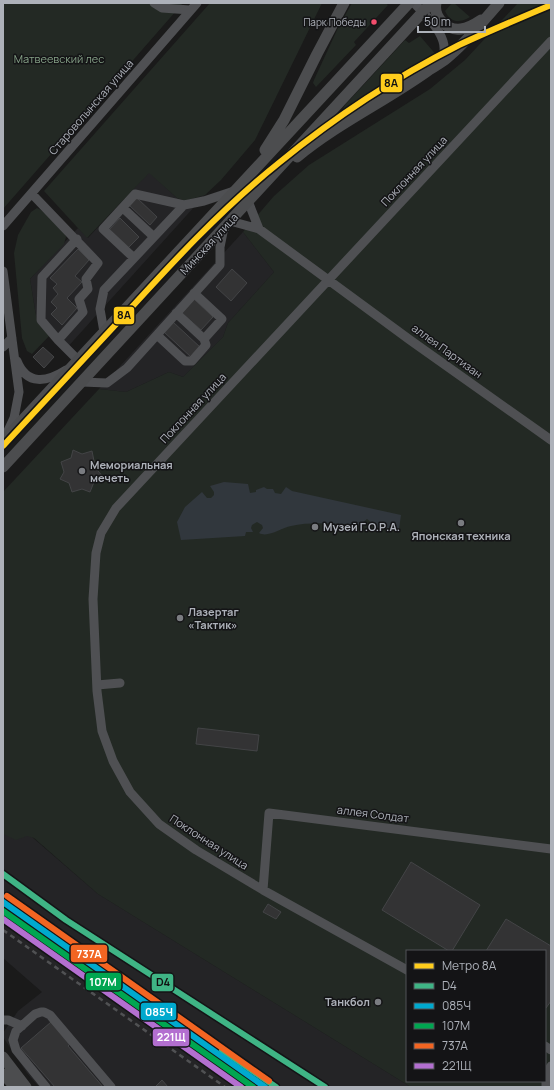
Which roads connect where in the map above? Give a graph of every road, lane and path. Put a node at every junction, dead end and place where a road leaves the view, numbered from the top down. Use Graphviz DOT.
graph roads {
  1 [pos="154,3"];
  2 [pos="197,3"];
  3 [pos="344,3"];
  4 [pos="409,3"];
  5 [pos="414,3"];
  6 [pos="431,3"];
  7 [pos="436,3"];
  8 [pos="499,3"];
  9 [pos="190,10"];
  10 [pos="423,12"];
  11 [pos="491,12"];
  12 [pos="551,42"];
  13 [pos="437,65"];
  14 [pos="252,172"];
  15 [pos="265,182"];
  16 [pos="234,191"];
  17 [pos="32,194"];
  18 [pos="248,201"];
  19 [pos="184,205"];
  20 [pos="123,208"];
  21 [pos="227,224"];
  22 [pos="3,226"];
  23 [pos="259,229"];
  24 [pos="154,237"];
  25 [pos="77,239"];
  26 [pos="134,258"];
  27 [pos="3,271"];
  28 [pos="329,281"];
  29 [pos="194,293"];
  30 [pos="176,313"];
  31 [pos="104,332"];
  32 [pos="157,334"];
  33 [pos="12,338"];
  34 [pos="204,339"];
  35 [pos="58,340"];
  36 [pos="3,347"];
  37 [pos="15,356"];
  38 [pos="75,363"];
  39 [pos="82,382"];
  40 [pos="3,440"];
  41 [pos="551,440"];
  42 [pos="3,467"];
  43 [pos="120,684"];
  44 [pos="97,685"];
  45 [pos="551,849"];
  46 [pos="263,890"];
  47 [pos="406,969"];
  48 [pos="3,1020"];
  49 [pos="22,1026"];
  50 [pos="3,1057"];
  51 [pos="551,1066"];
  52 [pos="3,1074"];
  53 [pos="15,1087"];
  54 [pos="26,1087"];
  55 [pos="46,1087"];
  56 [pos="111,1087"];
  57 [pos="549,1087"];
  1 -- 9 [label="street"];
  2 -- 9 [label="street, Староволынская улица"];
  3 -- 14 [label="main road"];
  4 -- 14 [label="main road, Минская улица"];
  5 -- 10 [label="street"];
  6 -- 10 [label="main road, Минская улица"];
  7 -- 11 [label="main road"];
  8 -- 11 [label="main road"];
  9 -- 17 [label="street, Староволынская улица"];
  10 -- 13 [label="street"];
  10 -- 15 [label="main road, Минская улица"];
  11 -- 13 [label="main road"];
  12 -- 28 [label="street, Поклонная улица"];
  13 -- 15 [label="main road"];
  14 -- 16 [label="main road, Минская улица"];
  15 -- 18 [label="main road, Минская улица"];
  16 -- 19 [label="street"];
  16 -- 31 [label="main road, Минская улица"];
  17 -- 22 [label="street, Староволынская улица"];
  17 -- 25 [label="street"];
  18 -- 21 [label="main road, Минская улица"];
  18 -- 23 [label="street"];
  19 -- 20 [label="street"];
  19 -- 24 [label="street"];
  20 -- 24 [label="street"];
  20 -- 26 [label="street"];
  21 -- 23 [label="street"];
  21 -- 29 [label="street"];
  21 -- 39 [label="main road, Минская улица"];
  23 -- 28 [label="street, аллея Партизан"];
  24 -- 26 [label="street"];
  25 -- 35 [label="street"];
  25 -- 35 [label="street"];
  26 -- 31 [label="street"];
  27 -- 33 [label="street"];
  28 -- 41 [label="street, аллея Партизан"];
  28 -- 44 [label="street, Поклонная улица"];
  29 -- 30 [label="street"];
  29 -- 34 [label="street"];
  30 -- 32 [label="street"];
  30 -- 34 [label="street"];
  31 -- 38 [label="main road, Минская улица"];
  32 -- 34 [label="street"];
  32 -- 39 [label="street"];
  33 -- 36 [label="street"];
  33 -- 37 [label="street"];
  35 -- 38 [label="street"];
  37 -- 38 [label="street"];
  37 -- 40 [label="street"];
  38 -- 40 [label="main road, Минская улица"];
  39 -- 42 [label="main road, Минская улица"];
  43 -- 44 [label="street"];
  44 -- 46 [label="street, Поклонная улица"];
  45 -- 46 [label="street, аллея Солдат"];
  46 -- 47 [label="street, Поклонная улица"];
  48 -- 49 [label="street"];
  49 -- 55 [label="street"];
  49 -- 56 [label="street"];
  50 -- 54 [label="main road"];
  51 -- 57 [label="street"];
  52 -- 53 [label="main road"];
}
